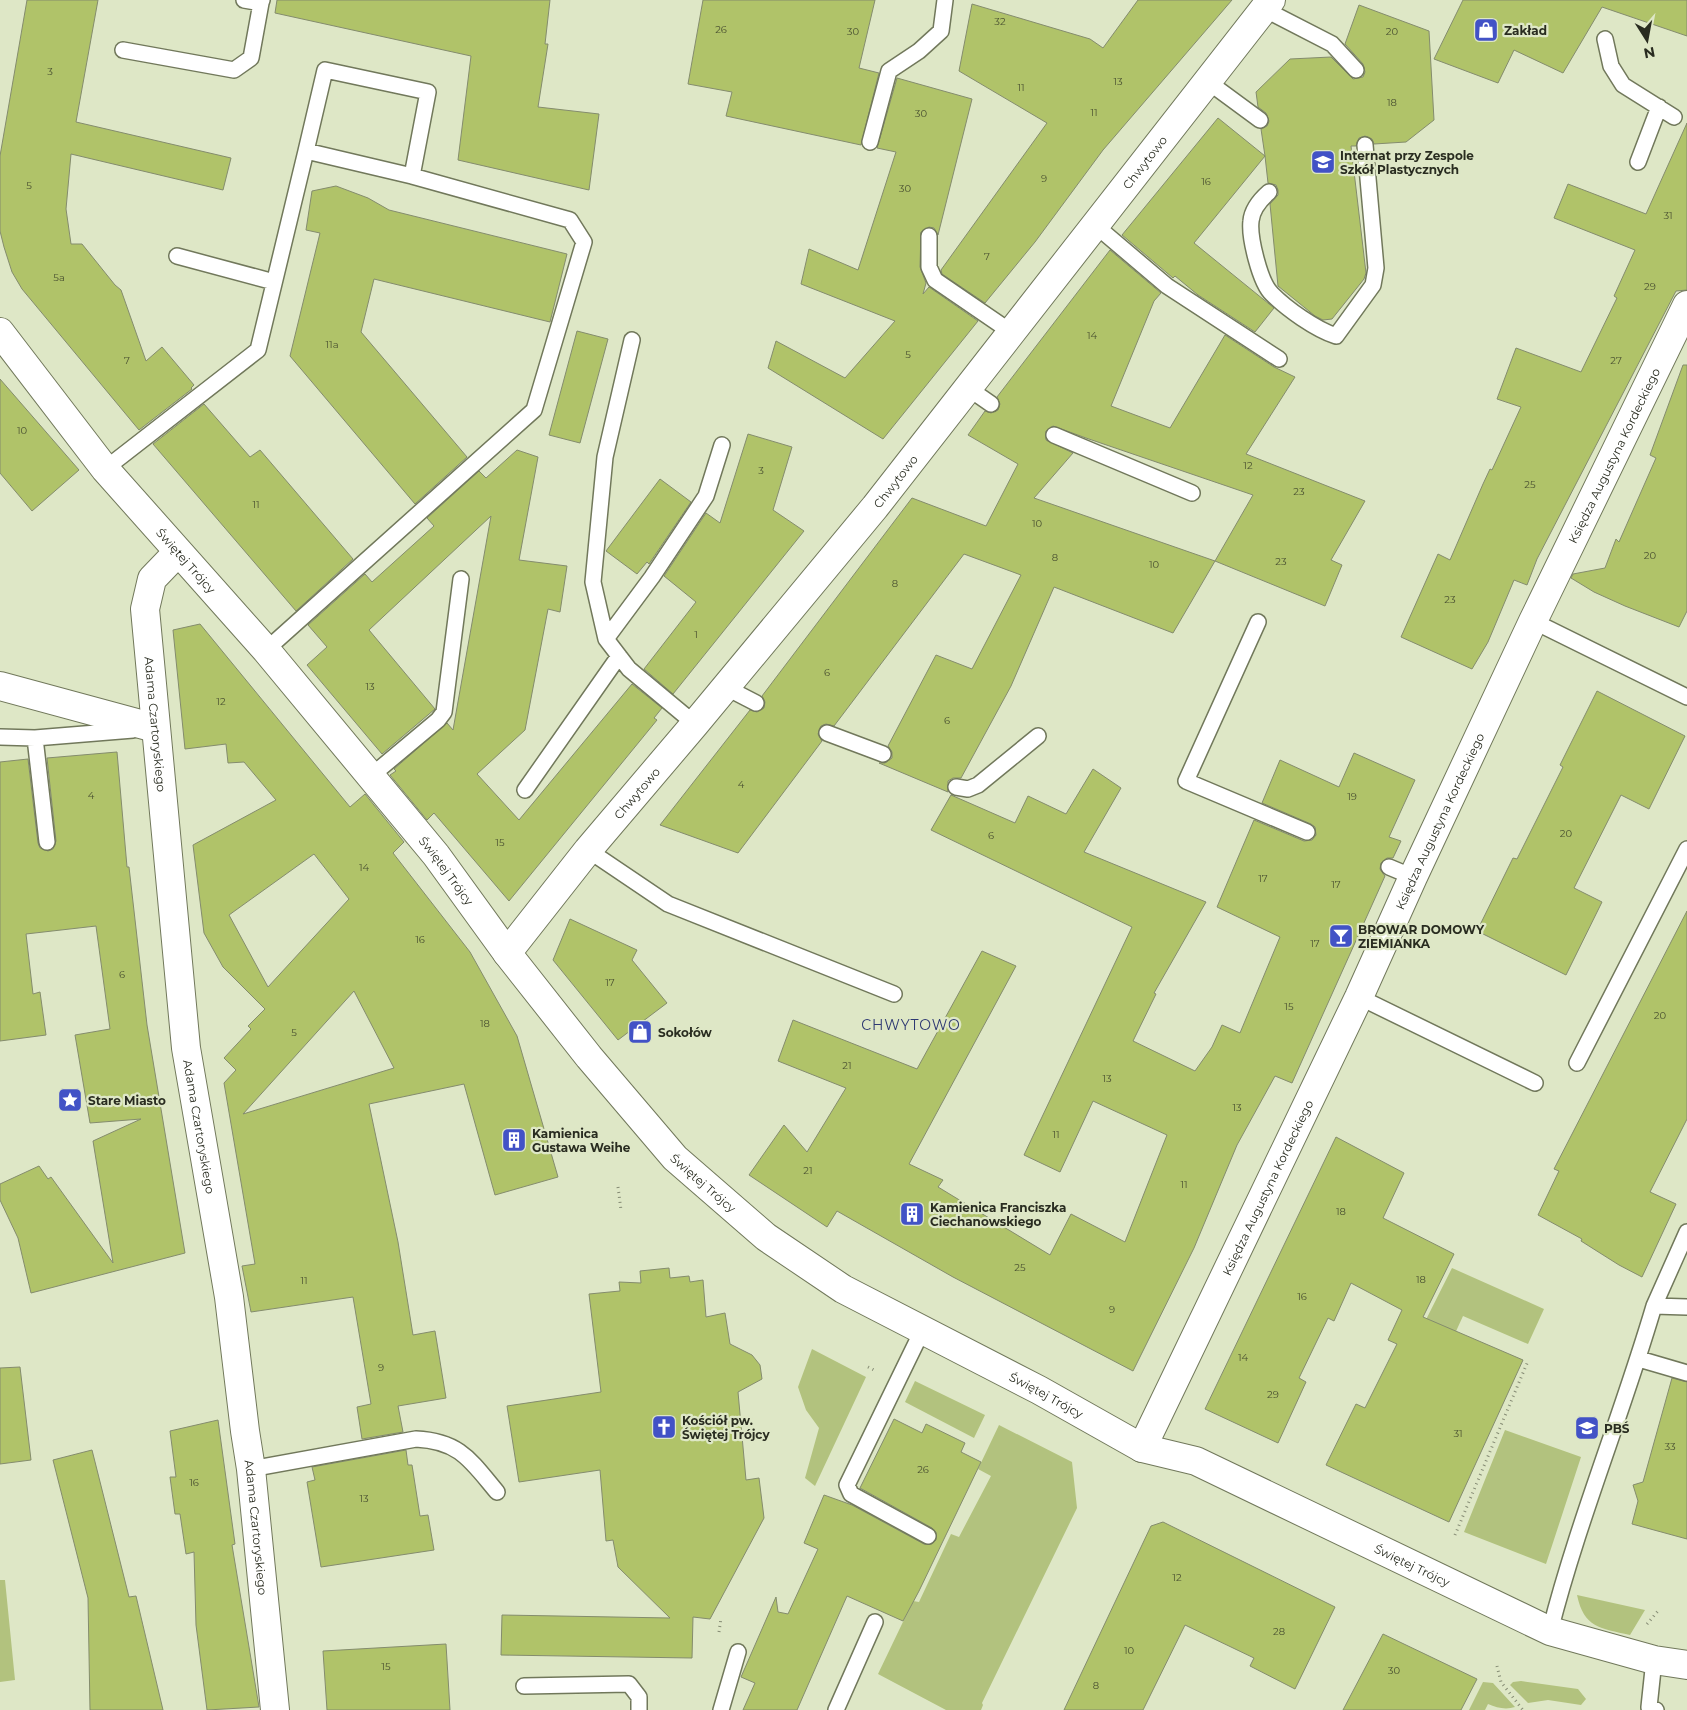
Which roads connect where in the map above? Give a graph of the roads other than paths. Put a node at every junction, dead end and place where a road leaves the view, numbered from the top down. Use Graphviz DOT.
graph roads {
  1 [pos="244,0"];
  2 [pos="945,0"];
  3 [pos="261,1"];
  4 [pos="1267,4"];
  5 [pos="1605,40"];
  6 [pos="123,50"];
  7 [pos="1356,70"];
  8 [pos="1208,81"];
  9 [pos="1659,108"];
  10 [pos="1674,117"];
  11 [pos="1260,120"];
  12 [pos="870,142"];
  13 [pos="1365,145"];
  14 [pos="306,151"];
  15 [pos="1638,162"];
  16 [pos="412,176"];
  17 [pos="1269,192"];
  18 [pos="1095,225"];
  19 [pos="929,236"];
  20 [pos="177,256"];
  21 [pos="274,282"];
  22 [pos="1687,305"];
  23 [pos="0,332"];
  24 [pos="1011,332"];
  25 [pos="632,340"];
  26 [pos="1279,359"];
  27 [pos="968,388"];
  28 [pos="991,404"];
  29 [pos="1054,435"];
  30 [pos="722,445"];
  31 [pos="106,469"];
  32 [pos="1192,493"];
  33 [pos="178,552"];
  34 [pos="461,579"];
  35 [pos="1533,621"];
  36 [pos="1258,622"];
  37 [pos="606,639"];
  38 [pos="266,650"];
  39 [pos="619,656"];
  40 [pos="0,686"];
  41 [pos="725,687"];
  42 [pos="1687,698"];
  43 [pos="756,703"];
  44 [pos="695,724"];
  45 [pos="155,728"];
  46 [pos="827,733"];
  47 [pos="1038,736"];
  48 [pos="0,737"];
  49 [pos="35,738"];
  50 [pos="883,754"];
  51 [pos="371,776"];
  52 [pos="956,787"];
  53 [pos="525,790"];
  54 [pos="1307,832"];
  55 [pos="48,842"];
  56 [pos="1687,849"];
  57 [pos="588,850"];
  58 [pos="507,953"];
  59 [pos="894,994"];
  60 [pos="1359,997"];
  61 [pos="1577,1063"];
  62 [pos="1535,1083"];
  63 [pos="1687,1232"];
  64 [pos="1654,1306"];
  65 [pos="1687,1307"];
  66 [pos="922,1331"];
  67 [pos="1639,1359"];
  68 [pos="1687,1373"];
  69 [pos="1142,1448"];
  70 [pos="251,1469"];
  71 [pos="496,1492"];
  72 [pos="928,1536"];
  73 [pos="875,1622"];
  74 [pos="1550,1631"];
  75 [pos="738,1652"];
  76 [pos="1654,1660"];
  77 [pos="1687,1665"];
  78 [pos="524,1686"];
  79 [pos="1651,1709"];
  80 [pos="275,1710"];
  81 [pos="639,1710"];
  82 [pos="721,1710"];
  83 [pos="836,1710"];
  1 -- 3 [label="lane"];
  2 -- 12 [label="lane"];
  3 -- 6 [label="lane"];
  4 -- 7 [label="lane"];
  4 -- 8 [label="street, Chwytowo"];
  5 -- 9 [label="lane"];
  8 -- 11 [label="lane"];
  8 -- 18 [label="street, Chwytowo"];
  9 -- 10 [label="lane"];
  9 -- 15 [label="lane"];
  13 -- 17 [label="lane"];
  14 -- 16 [label="lane"];
  14 -- 16 [label="lane"];
  14 -- 21 [label="lane"];
  16 -- 38 [label="lane"];
  18 -- 24 [label="street, Chwytowo"];
  18 -- 26 [label="lane"];
  19 -- 24 [label="lane"];
  20 -- 21 [label="lane"];
  21 -- 31 [label="lane"];
  22 -- 35 [label="street, Księdza Augustyna Kordeckiego"];
  23 -- 31 [label="street, Świętej Trójcy"];
  24 -- 27 [label="street, Chwytowo"];
  25 -- 37 [label="lane"];
  27 -- 28 [label="lane"];
  27 -- 41 [label="street, Chwytowo"];
  29 -- 32 [label="lane"];
  30 -- 37 [label="lane"];
  31 -- 33 [label="street, Świętej Trójcy"];
  33 -- 38 [label="street, Świętej Trójcy"];
  33 -- 45 [label="street, Adama Czartoryskiego"];
  34 -- 51 [label="lane"];
  35 -- 42 [label="lane"];
  35 -- 60 [label="street, Księdza Augustyna Kordeckiego"];
  36 -- 54 [label="lane"];
  37 -- 39 [label="lane"];
  38 -- 51 [label="street, Świętej Trójcy"];
  39 -- 44 [label="lane"];
  39 -- 53 [label="lane"];
  40 -- 45 [label="street"];
  41 -- 43 [label="lane"];
  41 -- 44 [label="street, Chwytowo"];
  44 -- 57 [label="street, Chwytowo"];
  45 -- 49 [label="lane"];
  45 -- 70 [label="street, Adama Czartoryskiego"];
  46 -- 50 [label="lane"];
  47 -- 52 [label="lane"];
  48 -- 49 [label="lane"];
  49 -- 55 [label="lane"];
  51 -- 58 [label="street, Świętej Trójcy"];
  56 -- 61 [label="lane"];
  57 -- 58 [label="street, Chwytowo"];
  57 -- 59 [label="lane"];
  58 -- 66 [label="street, Świętej Trójcy"];
  60 -- 62 [label="lane"];
  60 -- 69 [label="street, Księdza Augustyna Kordeckiego"];
  63 -- 64 [label="lane"];
  64 -- 65 [label="lane"];
  64 -- 67 [label="lane"];
  66 -- 69 [label="street, Świętej Trójcy"];
  66 -- 72 [label="lane"];
  67 -- 68 [label="lane"];
  67 -- 74 [label="lane"];
  69 -- 74 [label="street, Świętej Trójcy"];
  70 -- 71 [label="lane"];
  70 -- 80 [label="street, Adama Czartoryskiego"];
  73 -- 83 [label="lane"];
  74 -- 76 [label="street, Świętej Trójcy"];
  75 -- 82 [label="lane"];
  76 -- 77 [label="street, Świętej Trójcy"];
  76 -- 79 [label="lane"];
  78 -- 81 [label="lane"];
}
